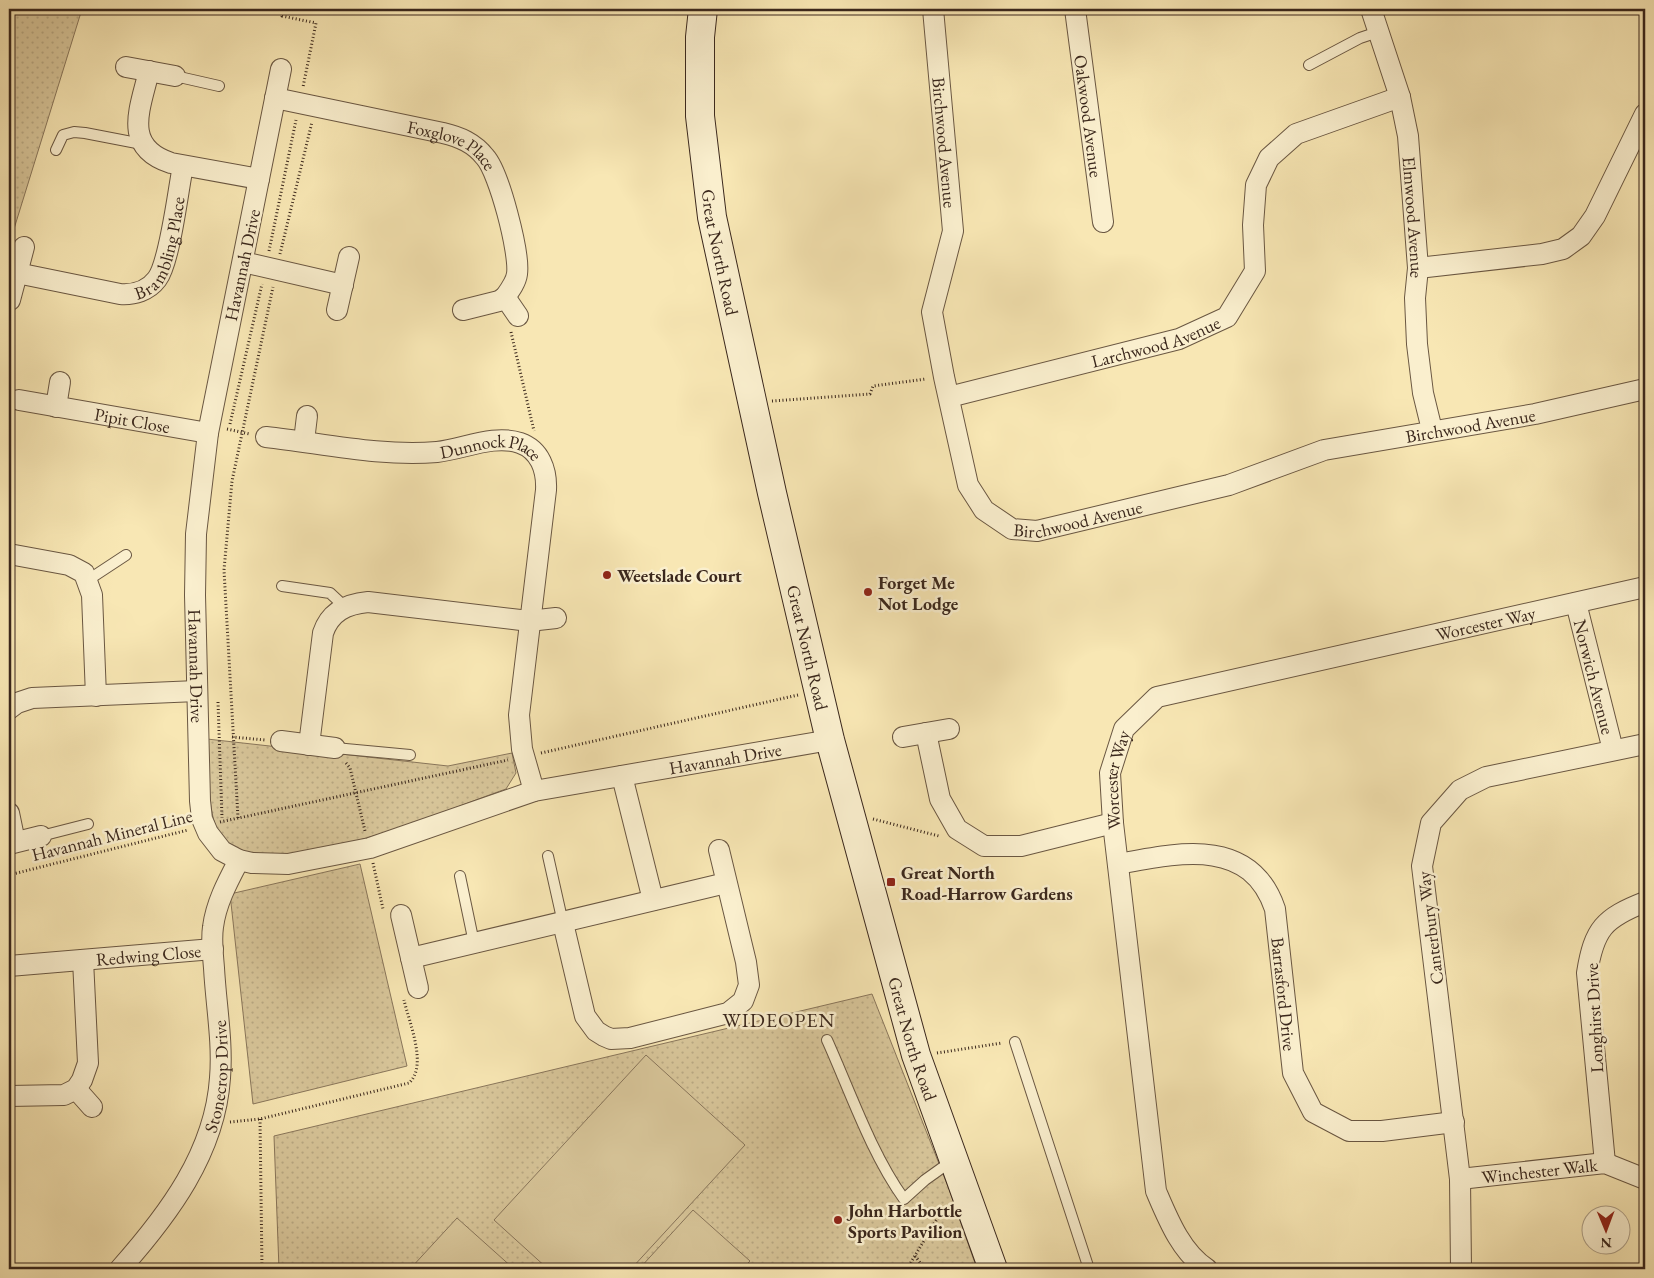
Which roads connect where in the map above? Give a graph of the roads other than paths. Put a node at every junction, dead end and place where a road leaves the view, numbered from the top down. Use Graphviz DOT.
graph roads {
  1 [pos="703,9"];
  2 [pos="933,9"];
  3 [pos="1075,9"];
  4 [pos="1375,10"];
  5 [pos="1378,32"];
  6 [pos="1309,65"];
  7 [pos="126,66"];
  8 [pos="282,69"];
  9 [pos="149,72"];
  10 [pos="175,76"];
  11 [pos="219,86"];
  12 [pos="1400,97"];
  13 [pos="275,98"];
  14 [pos="1645,114"];
  15 [pos="142,144"];
  16 [pos="56,150"];
  17 [pos="183,166"];
  18 [pos="259,179"];
  19 [pos="1103,222"];
  20 [pos="24,247"];
  21 [pos="349,258"];
  22 [pos="243,262"];
  23 [pos="1418,268"];
  24 [pos="17,273"];
  25 [pos="343,285"];
  26 [pos="505,297"];
  27 [pos="10,300"];
  28 [pos="337,310"];
  29 [pos="463,310"];
  30 [pos="518,316"];
  31 [pos="60,382"];
  32 [pos="1645,389"];
  33 [pos="949,397"];
  34 [pos="19,400"];
  35 [pos="56,407"];
  36 [pos="307,416"];
  37 [pos="208,430"];
  38 [pos="1432,430"];
  39 [pos="266,437"];
  40 [pos="304,441"];
  41 [pos="9,554"];
  42 [pos="126,555"];
  43 [pos="88,580"];
  44 [pos="282,586"];
  45 [pos="1645,587"];
  46 [pos="1576,603"];
  47 [pos="345,607"];
  48 [pos="556,618"];
  49 [pos="529,621"];
  50 [pos="198,691"];
  51 [pos="96,696"];
  52 [pos="9,708"];
  53 [pos="949,729"];
  54 [pos="926,733"];
  55 [pos="903,737"];
  56 [pos="830,740"];
  57 [pos="281,741"];
  58 [pos="1645,744"];
  59 [pos="309,745"];
  60 [pos="335,748"];
  61 [pos="1613,750"];
  62 [pos="410,755"];
  63 [pos="622,776"];
  64 [pos="534,791"];
  65 [pos="9,813"];
  66 [pos="1113,823"];
  67 [pos="88,824"];
  68 [pos="41,836"];
  69 [pos="12,843"];
  70 [pos="719,850"];
  71 [pos="548,856"];
  72 [pos="239,860"];
  73 [pos="1118,864"];
  74 [pos="460,876"];
  75 [pos="726,883"];
  76 [pos="652,900"];
  77 [pos="1645,902"];
  78 [pos="393,915"];
  79 [pos="563,923"];
  80 [pos="474,943"];
  81 [pos="213,949"];
  82 [pos="411,958"];
  83 [pos="83,960"];
  84 [pos="9,966"];
  85 [pos="410,990"];
  86 [pos="827,1040"];
  87 [pos="1015,1042"];
  88 [pos="76,1089"];
  89 [pos="9,1096"];
  90 [pos="92,1107"];
  91 [pos="1454,1122"];
  92 [pos="954,1160"];
  93 [pos="1605,1163"];
  94 [pos="1460,1179"];
  95 [pos="1645,1179"];
  96 [pos="120,1269"];
  97 [pos="993,1269"];
  98 [pos="1089,1269"];
  99 [pos="1206,1269"];
  100 [pos="1461,1269"];
  1 -- 56 [label="main road, Great North Road"];
  2 -- 33 [label="street, Birchwood Avenue"];
  3 -- 19 [label="street, Oakwood Avenue"];
  4 -- 5 [label="street, Elmwood Avenue"];
  5 -- 6 [label="lane"];
  5 -- 12 [label="street, Elmwood Avenue"];
  7 -- 9 [label="street"];
  8 -- 13 [label="street, Havannah Drive"];
  9 -- 10 [label="street"];
  9 -- 15 [label="street"];
  10 -- 11 [label="lane"];
  12 -- 23 [label="street, Elmwood Avenue"];
  12 -- 33 [label="street, Larchwood Avenue"];
  13 -- 18 [label="street, Havannah Drive"];
  13 -- 26 [label="street, Foxglove Place"];
  14 -- 23 [label="street"];
  15 -- 16 [label="lane"];
  15 -- 17 [label="street, Brambling Place"];
  17 -- 18 [label="street, Brambling Place"];
  17 -- 24 [label="street, Brambling Place"];
  18 -- 22 [label="street, Havannah Drive"];
  20 -- 24 [label="street"];
  21 -- 25 [label="street"];
  22 -- 25 [label="street"];
  22 -- 37 [label="street, Havannah Drive"];
  23 -- 38 [label="street, Elmwood Avenue"];
  24 -- 27 [label="street"];
  25 -- 28 [label="street"];
  26 -- 29 [label="street"];
  26 -- 30 [label="street"];
  31 -- 35 [label="street"];
  32 -- 38 [label="street, Birchwood Avenue"];
  33 -- 38 [label="street, Birchwood Avenue"];
  34 -- 35 [label="street, Pipit Close"];
  35 -- 37 [label="street, Pipit Close"];
  36 -- 40 [label="street"];
  37 -- 50 [label="street, Havannah Drive"];
  39 -- 40 [label="street, Dunnock Place"];
  40 -- 49 [label="street, Dunnock Place"];
  41 -- 43 [label="street"];
  42 -- 43 [label="lane"];
  43 -- 51 [label="street"];
  44 -- 47 [label="lane"];
  45 -- 46 [label="street, Worcester Way"];
  46 -- 61 [label="street, Norwich Avenue"];
  46 -- 66 [label="street, Worcester Way"];
  47 -- 49 [label="street"];
  47 -- 59 [label="street"];
  48 -- 49 [label="street"];
  49 -- 64 [label="street, Dunnock Place"];
  50 -- 51 [label="street"];
  50 -- 72 [label="street, Havannah Drive"];
  51 -- 52 [label="street"];
  53 -- 54 [label="street"];
  54 -- 55 [label="street"];
  54 -- 66 [label="street"];
  56 -- 63 [label="street, Havannah Drive"];
  56 -- 92 [label="main road, Great North Road"];
  57 -- 59 [label="street"];
  58 -- 61 [label="street, Canterbury Way"];
  59 -- 60 [label="street"];
  60 -- 62 [label="lane"];
  61 -- 91 [label="street, Canterbury Way"];
  63 -- 64 [label="street, Havannah Drive"];
  63 -- 76 [label="street"];
  64 -- 72 [label="street, Havannah Drive"];
  65 -- 69 [label="street"];
  66 -- 73 [label="street, Worcester Way"];
  67 -- 68 [label="lane"];
  68 -- 69 [label="street"];
  70 -- 75 [label="street"];
  71 -- 79 [label="lane"];
  72 -- 81 [label="street, Stonecrop Drive"];
  73 -- 91 [label="street, Barrasford Drive"];
  73 -- 99 [label="street, Worcester Way"];
  74 -- 80 [label="lane"];
  75 -- 76 [label="street"];
  75 -- 79 [label="street"];
  76 -- 79 [label="street"];
  77 -- 93 [label="street, Longhirst Drive"];
  78 -- 82 [label="street"];
  79 -- 80 [label="street"];
  80 -- 82 [label="street"];
  81 -- 83 [label="street, Redwing Close"];
  81 -- 96 [label="street, Stonecrop Drive"];
  82 -- 85 [label="street"];
  83 -- 84 [label="street, Redwing Close"];
  83 -- 88 [label="street, Redwing Close"];
  86 -- 92 [label="lane"];
  87 -- 98 [label="lane"];
  88 -- 89 [label="street"];
  88 -- 90 [label="street"];
  91 -- 94 [label="street, Canterbury Way"];
  92 -- 97 [label="main road, Great North Road"];
  93 -- 94 [label="street, Winchester Walk"];
  93 -- 95 [label="street, Winchester Walk"];
  94 -- 100 [label="street, Canterbury Way"];
}
